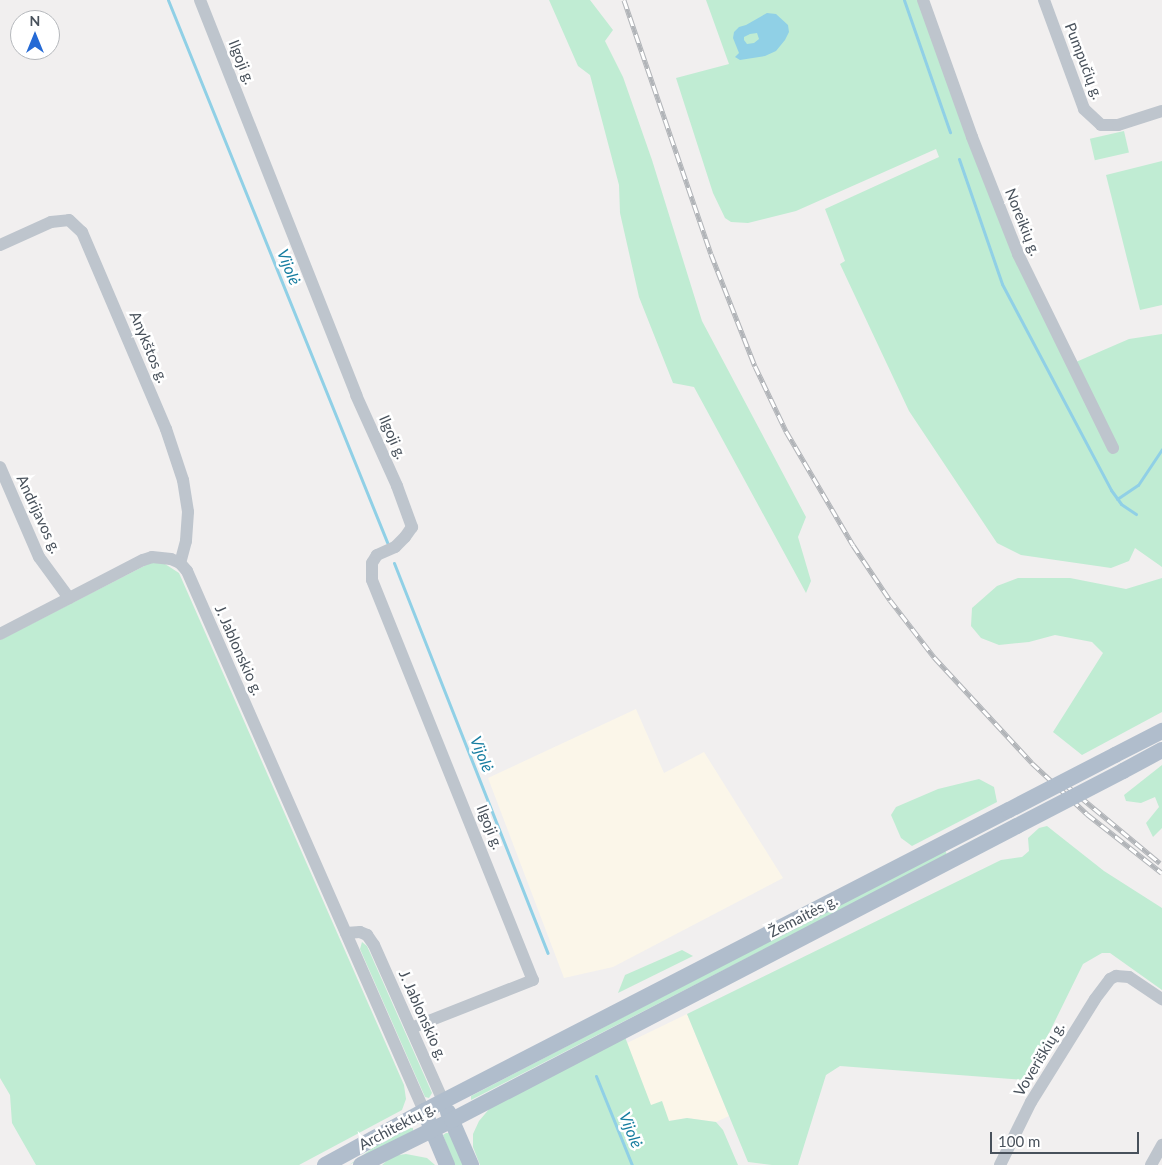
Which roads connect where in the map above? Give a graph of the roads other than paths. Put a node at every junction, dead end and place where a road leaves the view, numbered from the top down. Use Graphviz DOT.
graph roads {
  1 [pos="200,0"];
  2 [pos="923,0"];
  3 [pos="1044,0"];
  4 [pos="1162,111"];
  5 [pos="1,240"];
  6 [pos="1113,448"];
  7 [pos="0,467"];
  8 [pos="180,563"];
  9 [pos="69,598"];
  10 [pos="0,634"];
  11 [pos="1162,731"];
  12 [pos="1162,750"];
  13 [pos="346,933"];
  14 [pos="1162,1000"];
  15 [pos="411,1028"];
  16 [pos="443,1101"];
  17 [pos="424,1111"];
  18 [pos="452,1120"];
  19 [pos="432,1130"];
  20 [pos="1162,1145"];
  21 [pos="325,1165"];
  22 [pos="361,1165"];
  23 [pos="447,1165"];
  24 [pos="471,1165"];
  25 [pos="1000,1165"];
  26 [pos="1152,1165"];
  1 -- 15 [label="street, Ilgoji g."];
  2 -- 6 [label="street, Noreikių g."];
  3 -- 4 [label="street, Pumpučių g."];
  5 -- 8 [label="street, Anykštos g."];
  7 -- 9 [label="street, Andrijavos g."];
  8 -- 9 [label="street"];
  8 -- 13 [label="street, J. Jablonskio g."];
  9 -- 10 [label="street"];
  11 -- 16 [label="main road, Žemaitės g., bridge"];
  12 -- 18 [label="main road, Žemaitės g., bridge"];
  13 -- 15 [label="street, J. Jablonskio g."];
  13 -- 17 [label="street, J. Jablonskio g."];
  14 -- 25 [label="street, Voveriškių g."];
  15 -- 16 [label="street, J. Jablonskio g."];
  16 -- 17 [label="main road, Architektų g."];
  16 -- 18 [label="main road"];
  17 -- 19 [label="main road"];
  17 -- 21 [label="main road, Architektų g."];
  18 -- 19 [label="main road, Architektų g."];
  18 -- 24 [label="main road"];
  19 -- 22 [label="main road, Architektų g."];
  19 -- 23 [label="main road"];
  20 -- 26 [label="street"];
}
